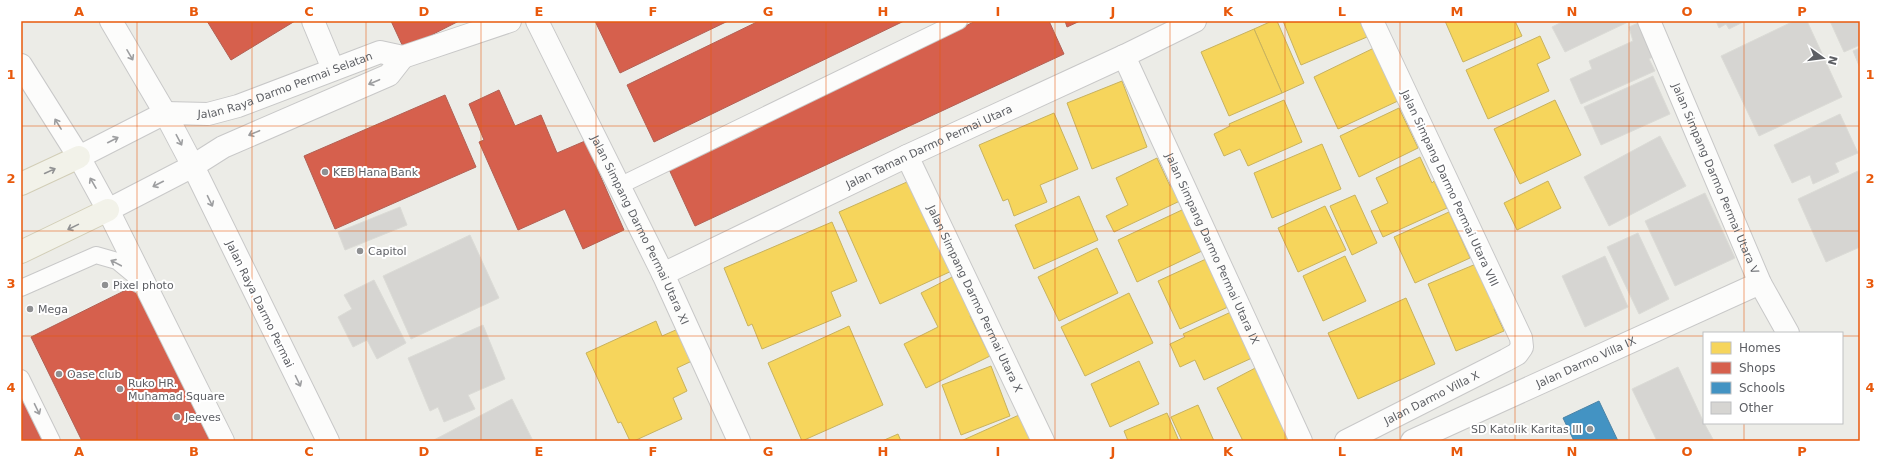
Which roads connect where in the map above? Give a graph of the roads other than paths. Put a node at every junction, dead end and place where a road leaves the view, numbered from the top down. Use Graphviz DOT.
graph roads {
  1 [pos="110,21"];
  2 [pos="313,21"];
  3 [pos="510,21"];
  4 [pos="537,21"];
  5 [pos="959,21"];
  6 [pos="1195,21"];
  7 [pos="1372,21"];
  8 [pos="1649,21"];
  9 [pos="489,25"];
  10 [pos="1124,56"];
  11 [pos="403,58"];
  12 [pos="21,65"];
  13 [pos="332,69"];
  14 [pos="165,113"];
  15 [pos="907,156"];
  16 [pos="79,157"];
  17 [pos="193,166"];
  18 [pos="21,184"];
  19 [pos="619,186"];
  20 [pos="108,210"];
  21 [pos="21,252"];
  22 [pos="663,274"];
  23 [pos="1760,283"];
  24 [pos="21,288"];
  25 [pos="1787,332"];
  26 [pos="1517,354"];
  27 [pos="21,378"];
  28 [pos="52,441"];
  29 [pos="216,441"];
  30 [pos="223,441"];
  31 [pos="328,441"];
  32 [pos="739,441"];
  33 [pos="1043,441"];
  34 [pos="1301,441"];
  35 [pos="1346,441"];
  36 [pos="1412,441"];
  1 -- 14 [label="street, Jalan Raya Darmo Permai, one-way"];
  2 -- 13 [label="street"];
  3 -- 9 [label="street"];
  4 -- 19 [label="street, Jalan Simpang Darmo Permai Utara XI"];
  5 -- 19 [label="lane"];
  6 -- 10 [label="street, Jalan Taman Darmo Permai Utara"];
  7 -- 26 [label="street, Jalan Simpang Darmo Permai Utara VIII"];
  8 -- 23 [label="street, Jalan Simpang Darmo Permai Utara V"];
  9 -- 11 [label="street"];
  10 -- 15 [label="street, Jalan Taman Darmo Permai Utara"];
  10 -- 34 [label="street, Jalan Simpang Darmo Permai Utara IX"];
  11 -- 13 [label="street, Jalan Raya Darmo Permai Selatan"];
  11 -- 17 [label="street, one-way"];
  16 -- 12 [label="street, one-way"];
  13 -- 14 [label="street, Jalan Raya Darmo Permai Selatan"];
  16 -- 14 [label="street, one-way"];
  14 -- 17 [label="street, Jalan Raya Darmo Permai, one-way"];
  15 -- 22 [label="street, Jalan Taman Darmo Permai Utara"];
  15 -- 33 [label="street, Jalan Simpang Darmo Permai Utara X"];
  18 -- 16 [label="main road, one-way"];
  20 -- 16 [label="street, one-way"];
  17 -- 20 [label="street, one-way"];
  17 -- 31 [label="street, Jalan Raya Darmo Permai, one-way"];
  19 -- 22 [label="street, Jalan Simpang Darmo Permai Utara XI"];
  20 -- 21 [label="main road, one-way"];
  20 -- 30 [label="street"];
  22 -- 32 [label="street, Jalan Simpang Darmo Permai Utara XI"];
  23 -- 25 [label="street, Jalan Simpang Darmo Permai Utara V"];
  23 -- 36 [label="street, Jalan Darmo Villa IX"];
  29 -- 24 [label="lane, one-way"];
  26 -- 35 [label="street, Jalan Darmo Villa X"];
  27 -- 28 [label="lane, one-way"];
}
